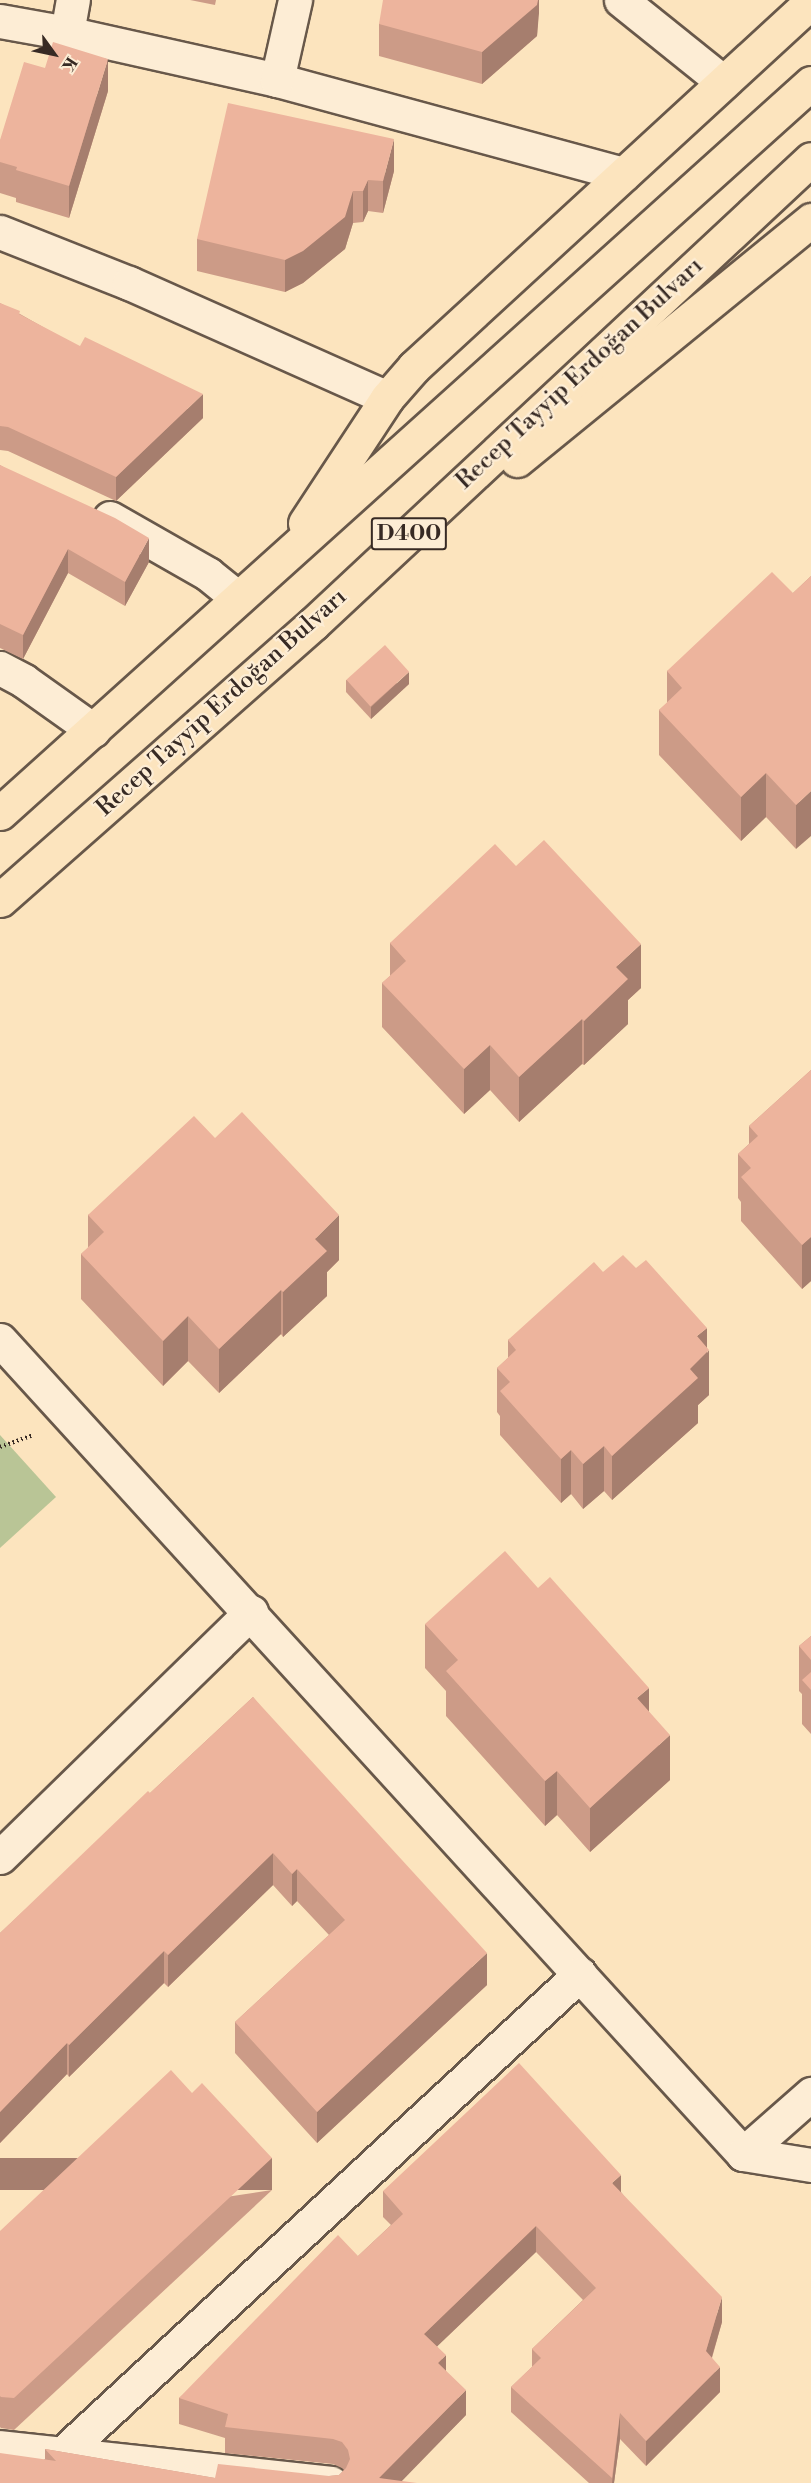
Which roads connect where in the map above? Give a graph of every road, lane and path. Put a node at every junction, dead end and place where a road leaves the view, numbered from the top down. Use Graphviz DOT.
graph roads {
  1 [pos="73,0"];
  2 [pos="295,0"];
  3 [pos="621,0"];
  4 [pos="811,2"];
  5 [pos="0,21"];
  6 [pos="67,33"];
  7 [pos="277,80"];
  8 [pos="723,82"];
  9 [pos="811,83"];
  10 [pos="811,159"];
  11 [pos="623,174"];
  12 [pos="811,220"];
  13 [pos="0,232"];
  14 [pos="387,398"];
  15 [pos="82,506"];
  16 [pos="283,558"];
  17 [pos="238,598"];
  18 [pos="313,624"];
  19 [pos="0,668"];
  20 [pos="93,730"];
  21 [pos="0,813"];
  22 [pos="0,900"];
  23 [pos="0,1340"];
  24 [pos="37,1433"];
  25 [pos="0,1447"];
  26 [pos="251,1612"];
  27 [pos="0,1857"];
  28 [pos="580,1974"];
  29 [pos="811,2094"];
  30 [pos="743,2154"];
  31 [pos="811,2165"];
  32 [pos="0,2447"];
  33 [pos="62,2454"];
  34 [pos="331,2483"];
  1 -- 6 [label="street"];
  2 -- 7 [label="street"];
  3 -- 8 [label="street"];
  4 -- 8 [label="highway"];
  5 -- 6 [label="street"];
  6 -- 7 [label="street"];
  7 -- 11 [label="street"];
  8 -- 11 [label="highway"];
  9 -- 16 [label="highway, D400"];
  10 -- 18 [label="highway, Recep Tayyip Erdoğan Bulvarı / D400"];
  11 -- 14 [label="highway"];
  12 -- 18 [label="highway"];
  13 -- 14 [label="street"];
  14 -- 16 [label="highway"];
  15 -- 17 [label="street"];
  16 -- 17 [label="highway, D400"];
  17 -- 20 [label="highway, D400"];
  18 -- 22 [label="highway, Recep Tayyip Erdoğan Bulvarı / D400"];
  19 -- 20 [label="street"];
  20 -- 21 [label="highway, D400"];
  23 -- 26 [label="street"];
  24 -- 25 [label="path"];
  26 -- 27 [label="street"];
  26 -- 28 [label="street"];
  28 -- 30 [label="street"];
  28 -- 33 [label="street"];
  29 -- 30 [label="street"];
  30 -- 31 [label="street"];
  32 -- 33 [label="street"];
  33 -- 34 [label="street"];
}
